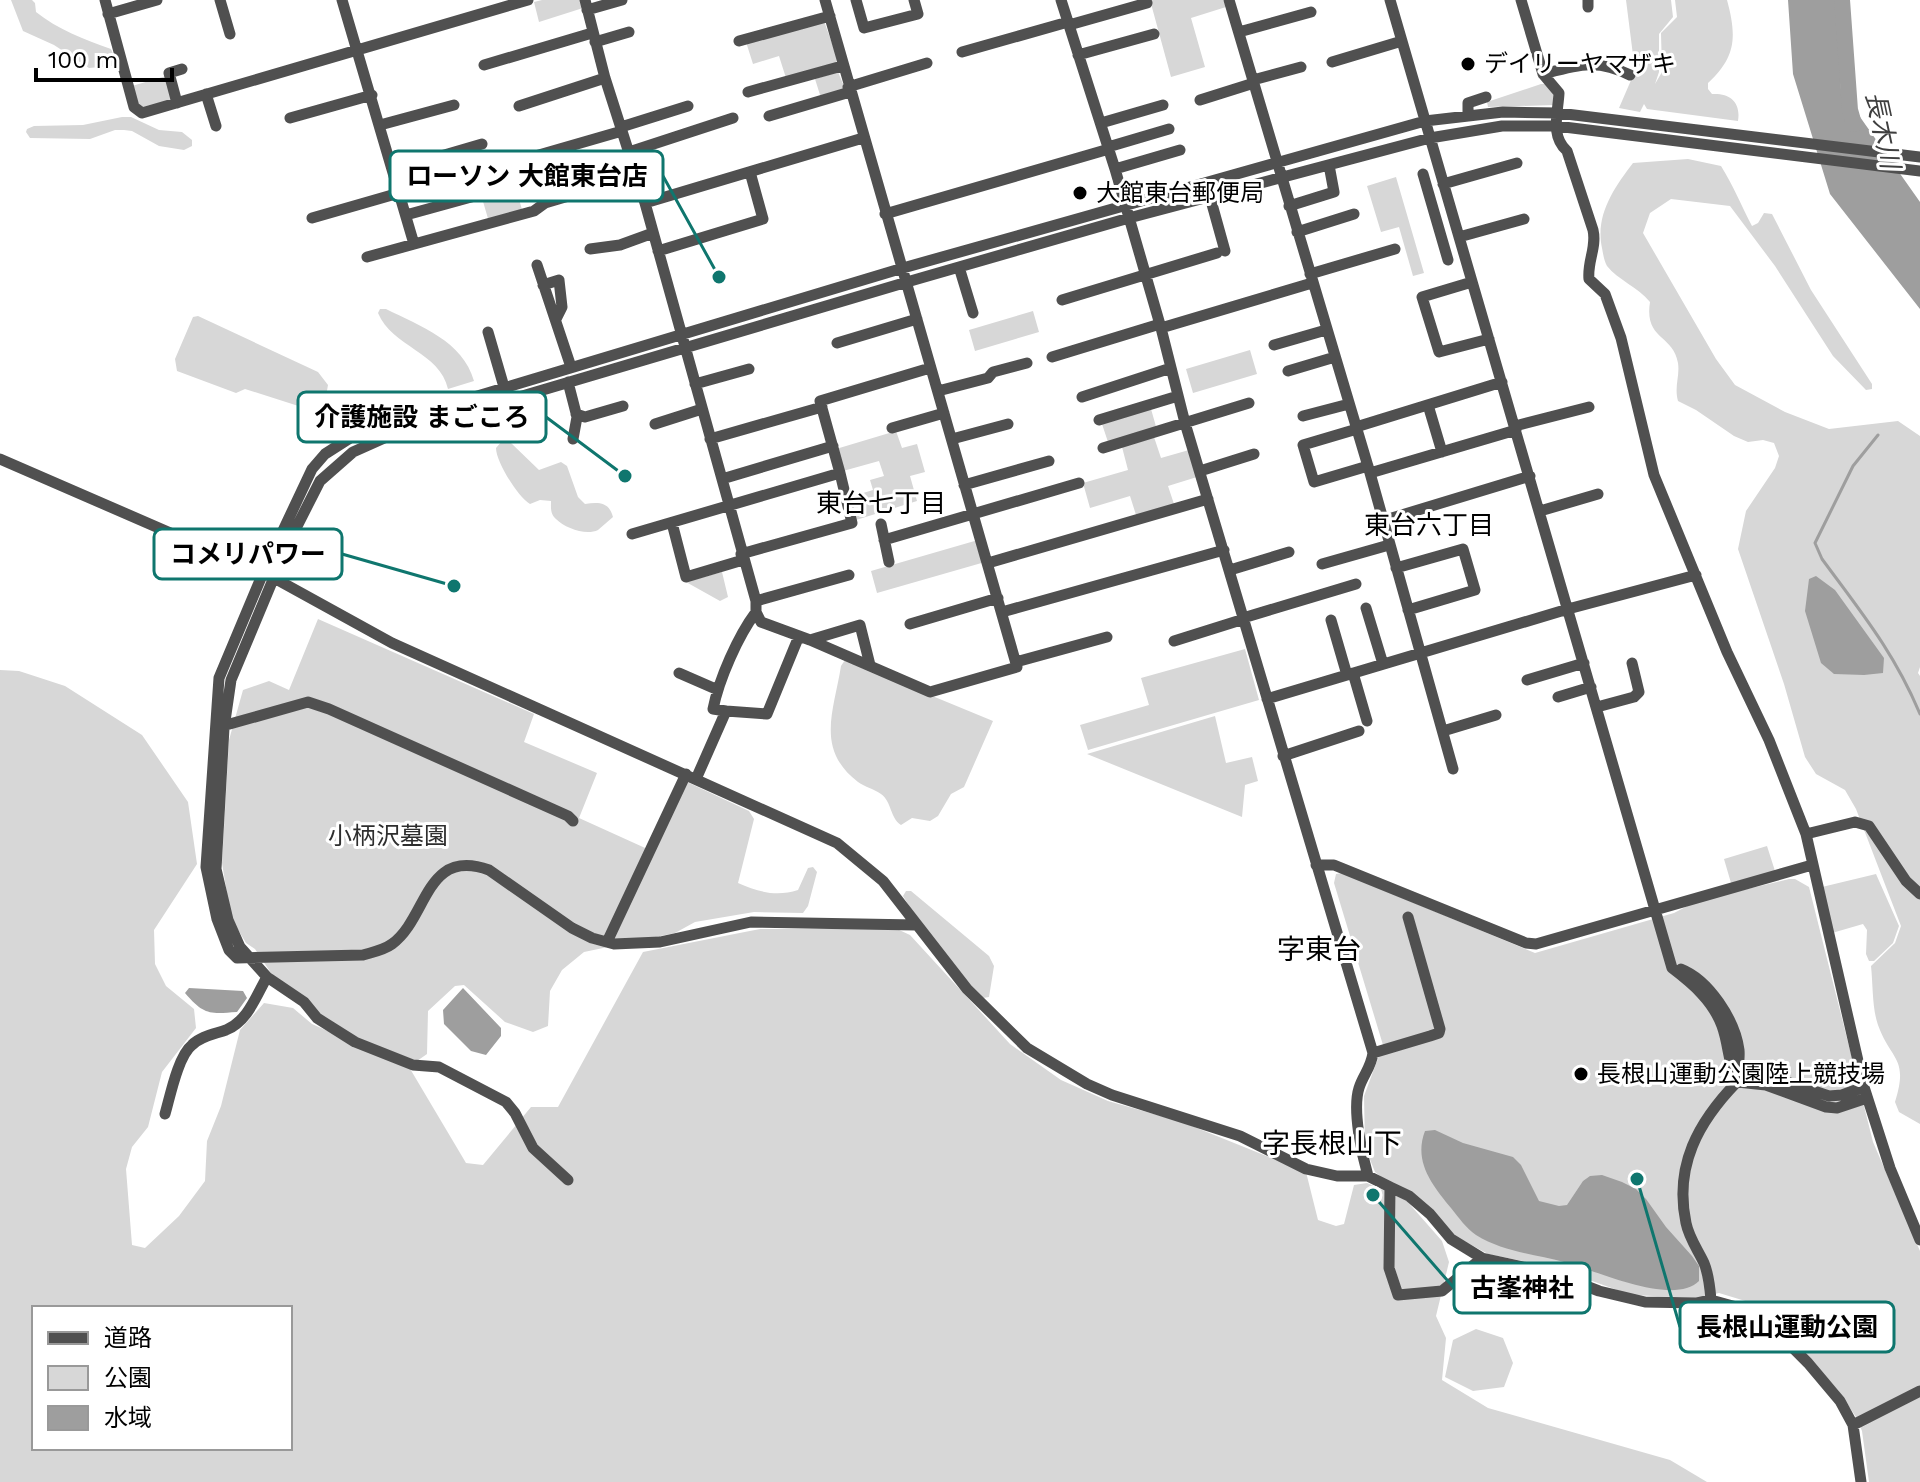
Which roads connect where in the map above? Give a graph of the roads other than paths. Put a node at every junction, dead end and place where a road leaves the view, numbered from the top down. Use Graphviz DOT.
graph roads {
  1 [pos="105,0"];
  2 [pos="157,0"];
  3 [pos="220,0"];
  4 [pos="342,0"];
  5 [pos="528,0"];
  6 [pos="622,0"];
  7 [pos="825,0"];
  8 [pos="856,0"];
  9 [pos="914,0"];
  10 [pos="1061,0"];
  11 [pos="1229,0"];
  12 [pos="1390,0"];
  13 [pos="1521,0"];
  14 [pos="1147,3"];
  15 [pos="501,4"];
  16 [pos="586,5"];
  17 [pos="1311,12"];
  18 [pos="108,14"];
  19 [pos="830,16"];
  20 [pos="1068,24"];
  21 [pos="629,32"];
  22 [pos="1239,32"];
  23 [pos="230,34"];
  24 [pos="1154,34"];
  25 [pos="594,38"];
  26 [pos="739,41"];
  27 [pos="1402,41"];
  28 [pos="359,50"];
  29 [pos="962,52"];
  30 [pos="1078,55"];
  31 [pos="1332,62"];
  32 [pos="927,63"];
  33 [pos="484,65"];
  34 [pos="842,66"];
  35 [pos="1301,67"];
  36 [pos="182,69"];
  37 [pos="1543,74"];
  38 [pos="1630,75"];
  39 [pos="605,78"];
  40 [pos="1253,82"];
  41 [pos="849,90"];
  42 [pos="748,92"];
  43 [pos="206,94"];
  44 [pos="372,95"];
  45 [pos="1486,97"];
  46 [pos="1200,100"];
  47 [pos="177,103"];
  48 [pos="454,105"];
  49 [pos="1163,105"];
  50 [pos="519,106"];
  51 [pos="688,106"];
  52 [pos="1558,113"];
  53 [pos="769,116"];
  54 [pos="1468,116"];
  55 [pos="290,118"];
  56 [pos="733,118"];
  57 [pos="1425,121"];
  58 [pos="1101,123"];
  59 [pos="380,125"];
  60 [pos="216,126"];
  61 [pos="1556,126"];
  62 [pos="622,129"];
  63 [pos="1169,129"];
  64 [pos="863,138"];
  65 [pos="1430,138"];
  66 [pos="482,144"];
  67 [pos="1109,148"];
  68 [pos="1180,150"];
  69 [pos="629,152"];
  70 [pos="1920,157"];
  71 [pos="525,159"];
  72 [pos="1277,162"];
  73 [pos="1517,163"];
  74 [pos="1329,165"];
  75 [pos="1115,169"];
  76 [pos="393,170"];
  77 [pos="1920,171"];
  78 [pos="750,172"];
  79 [pos="1423,174"];
  80 [pos="636,176"];
  81 [pos="1281,178"];
  82 [pos="1443,184"];
  83 [pos="493,191"];
  84 [pos="399,193"];
  85 [pos="1210,197"];
  86 [pos="645,203"];
  87 [pos="1125,204"];
  88 [pos="1289,206"];
  89 [pos="885,214"];
  90 [pos="1354,214"];
  91 [pos="406,215"];
  92 [pos="1452,215"];
  93 [pos="312,218"];
  94 [pos="1129,218"];
  95 [pos="1524,219"];
  96 [pos="1436,220"];
  97 [pos="1297,232"];
  98 [pos="653,233"];
  99 [pos="1459,237"];
  100 [pos="414,244"];
  101 [pos="590,249"];
  102 [pos="1395,249"];
  103 [pos="658,251"];
  104 [pos="367,257"];
  105 [pos="1448,260"];
  106 [pos="537,265"];
  107 [pos="959,267"];
  108 [pos="903,268"];
  109 [pos="1146,275"];
  110 [pos="1311,279"];
  111 [pos="907,282"];
  112 [pos="1472,282"];
  113 [pos="543,285"];
  114 [pos="1062,300"];
  115 [pos="973,313"];
  116 [pos="556,319"];
  117 [pos="917,319"];
  118 [pos="1161,326"];
  119 [pos="1326,330"];
  120 [pos="488,332"];
  121 [pos="1489,339"];
  122 [pos="683,341"];
  123 [pos="837,343"];
  124 [pos="1274,345"];
  125 [pos="1052,357"];
  126 [pos="1335,357"];
  127 [pos="1027,363"];
  128 [pos="571,367"];
  129 [pos="930,368"];
  130 [pos="1171,368"];
  131 [pos="749,369"];
  132 [pos="1288,371"];
  133 [pos="568,382"];
  134 [pos="1502,382"];
  135 [pos="695,384"];
  136 [pos="504,387"];
  137 [pos="938,391"];
  138 [pos="1178,396"];
  139 [pos="1082,397"];
  140 [pos="1249,403"];
  141 [pos="1349,404"];
  142 [pos="1428,405"];
  143 [pos="623,406"];
  144 [pos="822,407"];
  145 [pos="1589,407"];
  146 [pos="702,409"];
  147 [pos="944,413"];
  148 [pos="576,414"];
  149 [pos="1303,416"];
  150 [pos="1099,420"];
  151 [pos="1185,423"];
  152 [pos="655,424"];
  153 [pos="1008,424"];
  154 [pos="892,428"];
  155 [pos="1356,428"];
  156 [pos="1515,428"];
  157 [pos="573,439"];
  158 [pos="710,439"];
  159 [pos="952,439"];
  160 [pos="833,446"];
  161 [pos="1103,448"];
  162 [pos="1442,452"];
  163 [pos="1254,454"];
  164 [pos="0,459"];
  165 [pos="1049,461"];
  166 [pos="1369,469"];
  167 [pos="1200,471"];
  168 [pos="840,473"];
  169 [pos="1530,476"];
  170 [pos="722,479"];
  171 [pos="1079,483"];
  172 [pos="964,485"];
  173 [pos="1598,494"];
  174 [pos="1208,499"];
  175 [pos="729,507"];
  176 [pos="1540,511"];
  177 [pos="974,513"];
  178 [pos="1382,521"];
  179 [pos="672,523"];
  180 [pos="881,524"];
  181 [pos="632,534"];
  182 [pos="884,540"];
  183 [pos="1389,545"];
  184 [pos="1224,550"];
  185 [pos="1289,552"];
  186 [pos="742,557"];
  187 [pos="889,562"];
  188 [pos="988,563"];
  189 [pos="1322,564"];
  190 [pos="1396,568"];
  191 [pos="1230,570"];
  192 [pos="268,575"];
  193 [pos="849,575"];
  194 [pos="1696,575"];
  195 [pos="1356,584"];
  196 [pos="998,598"];
  197 [pos="756,607"];
  198 [pos="1366,608"];
  199 [pos="1568,609"];
  200 [pos="1408,610"];
  201 [pos="1002,612"];
  202 [pos="1244,618"];
  203 [pos="1331,620"];
  204 [pos="910,624"];
  205 [pos="1107,637"];
  206 [pos="805,638"];
  207 [pos="1174,641"];
  208 [pos="1420,653"];
  209 [pos="1016,662"];
  210 [pos="1584,663"];
  211 [pos="1632,663"];
  212 [pos="1383,664"];
  213 [pos="870,665"];
  214 [pos="679,673"];
  215 [pos="1350,674"];
  216 [pos="1527,680"];
  217 [pos="1591,687"];
  218 [pos="718,690"];
  219 [pos="1558,697"];
  220 [pos="1267,699"];
  221 [pos="1597,707"];
  222 [pos="726,711"];
  223 [pos="1490,713"];
  224 [pos="1367,721"];
  225 [pos="219,727"];
  226 [pos="1442,729"];
  227 [pos="1359,731"];
  228 [pos="1283,756"];
  229 [pos="1453,769"];
  230 [pos="691,776"];
  231 [pos="573,821"];
  232 [pos="1806,834"];
  233 [pos="1316,865"];
  234 [pos="1812,865"];
  235 [pos="1920,894"];
  236 [pos="1657,911"];
  237 [pos="1408,917"];
  238 [pos="916,925"];
  239 [pos="607,942"];
  240 [pos="253,958"];
  241 [pos="267,977"];
  242 [pos="1373,1053"];
  243 [pos="1737,1082"];
  244 [pos="1865,1093"];
  245 [pos="165,1114"];
  246 [pos="1368,1176"];
  247 [pos="568,1180"];
  248 [pos="1390,1187"];
  249 [pos="1920,1240"];
  250 [pos="1482,1258"];
  251 [pos="1711,1300"];
  252 [pos="1920,1391"];
  253 [pos="1853,1425"];
  254 [pos="1861,1482"];
  1 -- 18 [label="street"];
  2 -- 18 [label="street"];
  3 -- 23 [label="street"];
  4 -- 28 [label="street"];
  5 -- 15 [label="street"];
  6 -- 16 [label="street"];
  7 -- 19 [label="street"];
  8 -- 9 [label="street"];
  10 -- 20 [label="street"];
  11 -- 22 [label="street"];
  12 -- 27 [label="street"];
  13 -- 37 [label="street"];
  14 -- 20 [label="street"];
  15 -- 28 [label="street"];
  16 -- 25 [label="street"];
  17 -- 22 [label="street"];
  18 -- 47 [label="street"];
  19 -- 26 [label="street"];
  19 -- 34 [label="street"];
  20 -- 29 [label="street"];
  20 -- 30 [label="street"];
  21 -- 25 [label="street"];
  22 -- 40 [label="street"];
  24 -- 30 [label="street"];
  25 -- 33 [label="street"];
  25 -- 39 [label="street"];
  27 -- 31 [label="street"];
  27 -- 57 [label="street"];
  28 -- 43 [label="street"];
  28 -- 44 [label="street"];
  30 -- 58 [label="street"];
  32 -- 41 [label="street"];
  34 -- 41 [label="street"];
  34 -- 42 [label="street"];
  35 -- 40 [label="street"];
  36 -- 47 [label="street"];
  37 -- 38 [label="street"];
  37 -- 52 [label="street"];
  39 -- 50 [label="street"];
  39 -- 62 [label="street"];
  40 -- 46 [label="street"];
  40 -- 72 [label="street"];
  41 -- 53 [label="street"];
  41 -- 64 [label="street"];
  43 -- 47 [label="street"];
  43 -- 60 [label="street"];
  44 -- 55 [label="street"];
  44 -- 59 [label="street"];
  45 -- 54 [label="street"];
  48 -- 59 [label="street"];
  49 -- 58 [label="street"];
  51 -- 62 [label="street"];
  52 -- 54 [label="street"];
  52 -- 61 [label="street"];
  52 -- 70 [label="street"];
  54 -- 57 [label="street"];
  56 -- 69 [label="street"];
  57 -- 65 [label="street"];
  57 -- 72 [label="street"];
  58 -- 67 [label="street"];
  59 -- 76 [label="street"];
  61 -- 65 [label="street"];
  61 -- 77 [label="street"];
  61 -- 194 [label="street"];
  62 -- 69 [label="street"];
  62 -- 71 [label="street"];
  63 -- 67 [label="street"];
  64 -- 78 [label="street"];
  64 -- 89 [label="street"];
  65 -- 74 [label="street"];
  65 -- 82 [label="street"];
  66 -- 76 [label="street"];
  67 -- 75 [label="street"];
  67 -- 89 [label="street"];
  68 -- 75 [label="street"];
  69 -- 80 [label="street"];
  72 -- 81 [label="street"];
  72 -- 87 [label="street"];
  73 -- 82 [label="street"];
  74 -- 81 [label="street"];
  74 -- 88 [label="street"];
  75 -- 87 [label="street"];
  76 -- 84 [label="street"];
  78 -- 86 [label="street"];
  78 -- 103 [label="street"];
  79 -- 96 [label="street"];
  80 -- 86 [label="street"];
  80 -- 100 [label="street"];
  81 -- 85 [label="street"];
  81 -- 88 [label="street"];
  82 -- 92 [label="street"];
  83 -- 91 [label="street"];
  84 -- 91 [label="street"];
  84 -- 93 [label="street"];
  85 -- 94 [label="street"];
  85 -- 109 [label="street"];
  86 -- 98 [label="street"];
  87 -- 94 [label="street"];
  87 -- 108 [label="street"];
  88 -- 97 [label="street"];
  89 -- 108 [label="street"];
  90 -- 97 [label="street"];
  91 -- 100 [label="street"];
  92 -- 96 [label="street"];
  92 -- 99 [label="street"];
  94 -- 107 [label="street"];
  94 -- 109 [label="street"];
  95 -- 99 [label="street"];
  96 -- 105 [label="street"];
  97 -- 110 [label="street"];
  98 -- 101 [label="street"];
  98 -- 103 [label="street"];
  99 -- 112 [label="street"];
  100 -- 104 [label="street"];
  102 -- 110 [label="street"];
  103 -- 122 [label="street"];
  106 -- 113 [label="street"];
  107 -- 111 [label="street"];
  107 -- 115 [label="street"];
  108 -- 111 [label="street"];
  108 -- 122 [label="street"];
  109 -- 114 [label="street"];
  109 -- 118 [label="street"];
  110 -- 118 [label="street"];
  110 -- 119 [label="street"];
  111 -- 117 [label="street"];
  111 -- 122 [label="street"];
  112 -- 121 [label="street"];
  112 -- 121 [label="street"];
  113 -- 116 [label="street"];
  113 -- 116 [label="street"];
  116 -- 128 [label="street"];
  117 -- 123 [label="street"];
  117 -- 129 [label="street"];
  118 -- 125 [label="street"];
  118 -- 130 [label="street"];
  119 -- 124 [label="street"];
  119 -- 126 [label="street"];
  120 -- 136 [label="street"];
  121 -- 134 [label="street"];
  122 -- 128 [label="street"];
  122 -- 133 [label="street"];
  122 -- 135 [label="street"];
  126 -- 132 [label="street"];
  126 -- 141 [label="street"];
  127 -- 137 [label="street"];
  128 -- 136 [label="street"];
  129 -- 137 [label="street"];
  129 -- 144 [label="street"];
  130 -- 138 [label="street"];
  130 -- 139 [label="street"];
  131 -- 135 [label="street"];
  133 -- 148 [label="street"];
  133 -- 192 [label="street"];
  134 -- 142 [label="street"];
  134 -- 156 [label="street"];
  135 -- 146 [label="street"];
  136 -- 192 [label="street"];
  137 -- 147 [label="street"];
  138 -- 150 [label="street"];
  138 -- 151 [label="street"];
  140 -- 151 [label="street"];
  141 -- 149 [label="street"];
  141 -- 155 [label="street"];
  142 -- 155 [label="street"];
  142 -- 162 [label="street"];
  143 -- 148 [label="street"];
  144 -- 158 [label="street"];
  144 -- 160 [label="street"];
  145 -- 156 [label="street"];
  146 -- 152 [label="street"];
  146 -- 158 [label="street"];
  147 -- 154 [label="street"];
  147 -- 159 [label="street"];
  148 -- 157 [label="street"];
  151 -- 161 [label="street"];
  151 -- 167 [label="street"];
  153 -- 159 [label="street"];
  155 -- 166 [label="street"];
  155 -- 166 [label="street"];
  156 -- 162 [label="street"];
  156 -- 169 [label="street"];
  158 -- 170 [label="street"];
  159 -- 172 [label="street"];
  160 -- 168 [label="street"];
  160 -- 170 [label="street"];
  162 -- 166 [label="street"];
  163 -- 167 [label="street"];
  164 -- 192 [label="street"];
  165 -- 172 [label="street"];
  166 -- 178 [label="street"];
  167 -- 174 [label="street"];
  168 -- 175 [label="street"];
  168 -- 186 [label="street"];
  169 -- 176 [label="street"];
  169 -- 178 [label="street"];
  170 -- 175 [label="street"];
  171 -- 177 [label="street"];
  172 -- 177 [label="street"];
  173 -- 176 [label="street"];
  174 -- 184 [label="street"];
  174 -- 188 [label="street"];
  175 -- 179 [label="street"];
  175 -- 186 [label="street"];
  176 -- 199 [label="street"];
  177 -- 182 [label="street"];
  177 -- 188 [label="street"];
  178 -- 183 [label="street"];
  179 -- 181 [label="street"];
  179 -- 186 [label="street"];
  180 -- 182 [label="street"];
  182 -- 187 [label="street"];
  183 -- 189 [label="street"];
  183 -- 190 [label="street"];
  184 -- 191 [label="street"];
  184 -- 201 [label="street"];
  185 -- 191 [label="street"];
  186 -- 197 [label="street"];
  188 -- 196 [label="street"];
  190 -- 200 [label="street"];
  190 -- 200 [label="street"];
  191 -- 202 [label="street"];
  192 -- 225 [label="street"];
  192 -- 230 [label="street"];
  193 -- 197 [label="street"];
  194 -- 199 [label="street"];
  194 -- 232 [label="street"];
  195 -- 202 [label="street"];
  196 -- 201 [label="street"];
  196 -- 204 [label="street"];
  197 -- 206 [label="street"];
  197 -- 218 [label="street"];
  198 -- 212 [label="street"];
  199 -- 208 [label="street"];
  199 -- 210 [label="street"];
  200 -- 208 [label="street"];
  201 -- 209 [label="street"];
  202 -- 207 [label="street"];
  202 -- 220 [label="street"];
  203 -- 215 [label="street"];
  205 -- 209 [label="street"];
  206 -- 213 [label="street"];
  206 -- 213 [label="street"];
  206 -- 222 [label="street"];
  208 -- 212 [label="street"];
  208 -- 226 [label="street"];
  209 -- 213 [label="street"];
  210 -- 216 [label="street"];
  210 -- 217 [label="street"];
  211 -- 221 [label="street"];
  212 -- 215 [label="street"];
  214 -- 218 [label="street"];
  215 -- 220 [label="street"];
  215 -- 224 [label="street"];
  217 -- 219 [label="street"];
  217 -- 221 [label="street"];
  218 -- 222 [label="street"];
  220 -- 228 [label="street"];
  221 -- 236 [label="street"];
  222 -- 230 [label="street"];
  223 -- 226 [label="street"];
  225 -- 231 [label="street"];
  225 -- 240 [label="street"];
  226 -- 229 [label="street"];
  227 -- 228 [label="street"];
  228 -- 233 [label="street"];
  230 -- 238 [label="street"];
  230 -- 239 [label="street"];
  232 -- 234 [label="street"];
  232 -- 235 [label="street"];
  233 -- 236 [label="street"];
  233 -- 242 [label="street"];
  234 -- 236 [label="street"];
  234 -- 244 [label="street"];
  236 -- 243 [label="street"];
  237 -- 242 [label="street"];
  238 -- 239 [label="street"];
  238 -- 246 [label="street"];
  239 -- 240 [label="street"];
  240 -- 241 [label="street"];
  241 -- 245 [label="street"];
  241 -- 247 [label="street"];
  242 -- 246 [label="street"];
  243 -- 244 [label="street"];
  243 -- 251 [label="street"];
  244 -- 249 [label="street"];
  246 -- 248 [label="street"];
  248 -- 250 [label="street"];
  248 -- 250 [label="street"];
  250 -- 251 [label="street"];
  251 -- 253 [label="street"];
  252 -- 253 [label="street"];
  253 -- 254 [label="street"];
}
